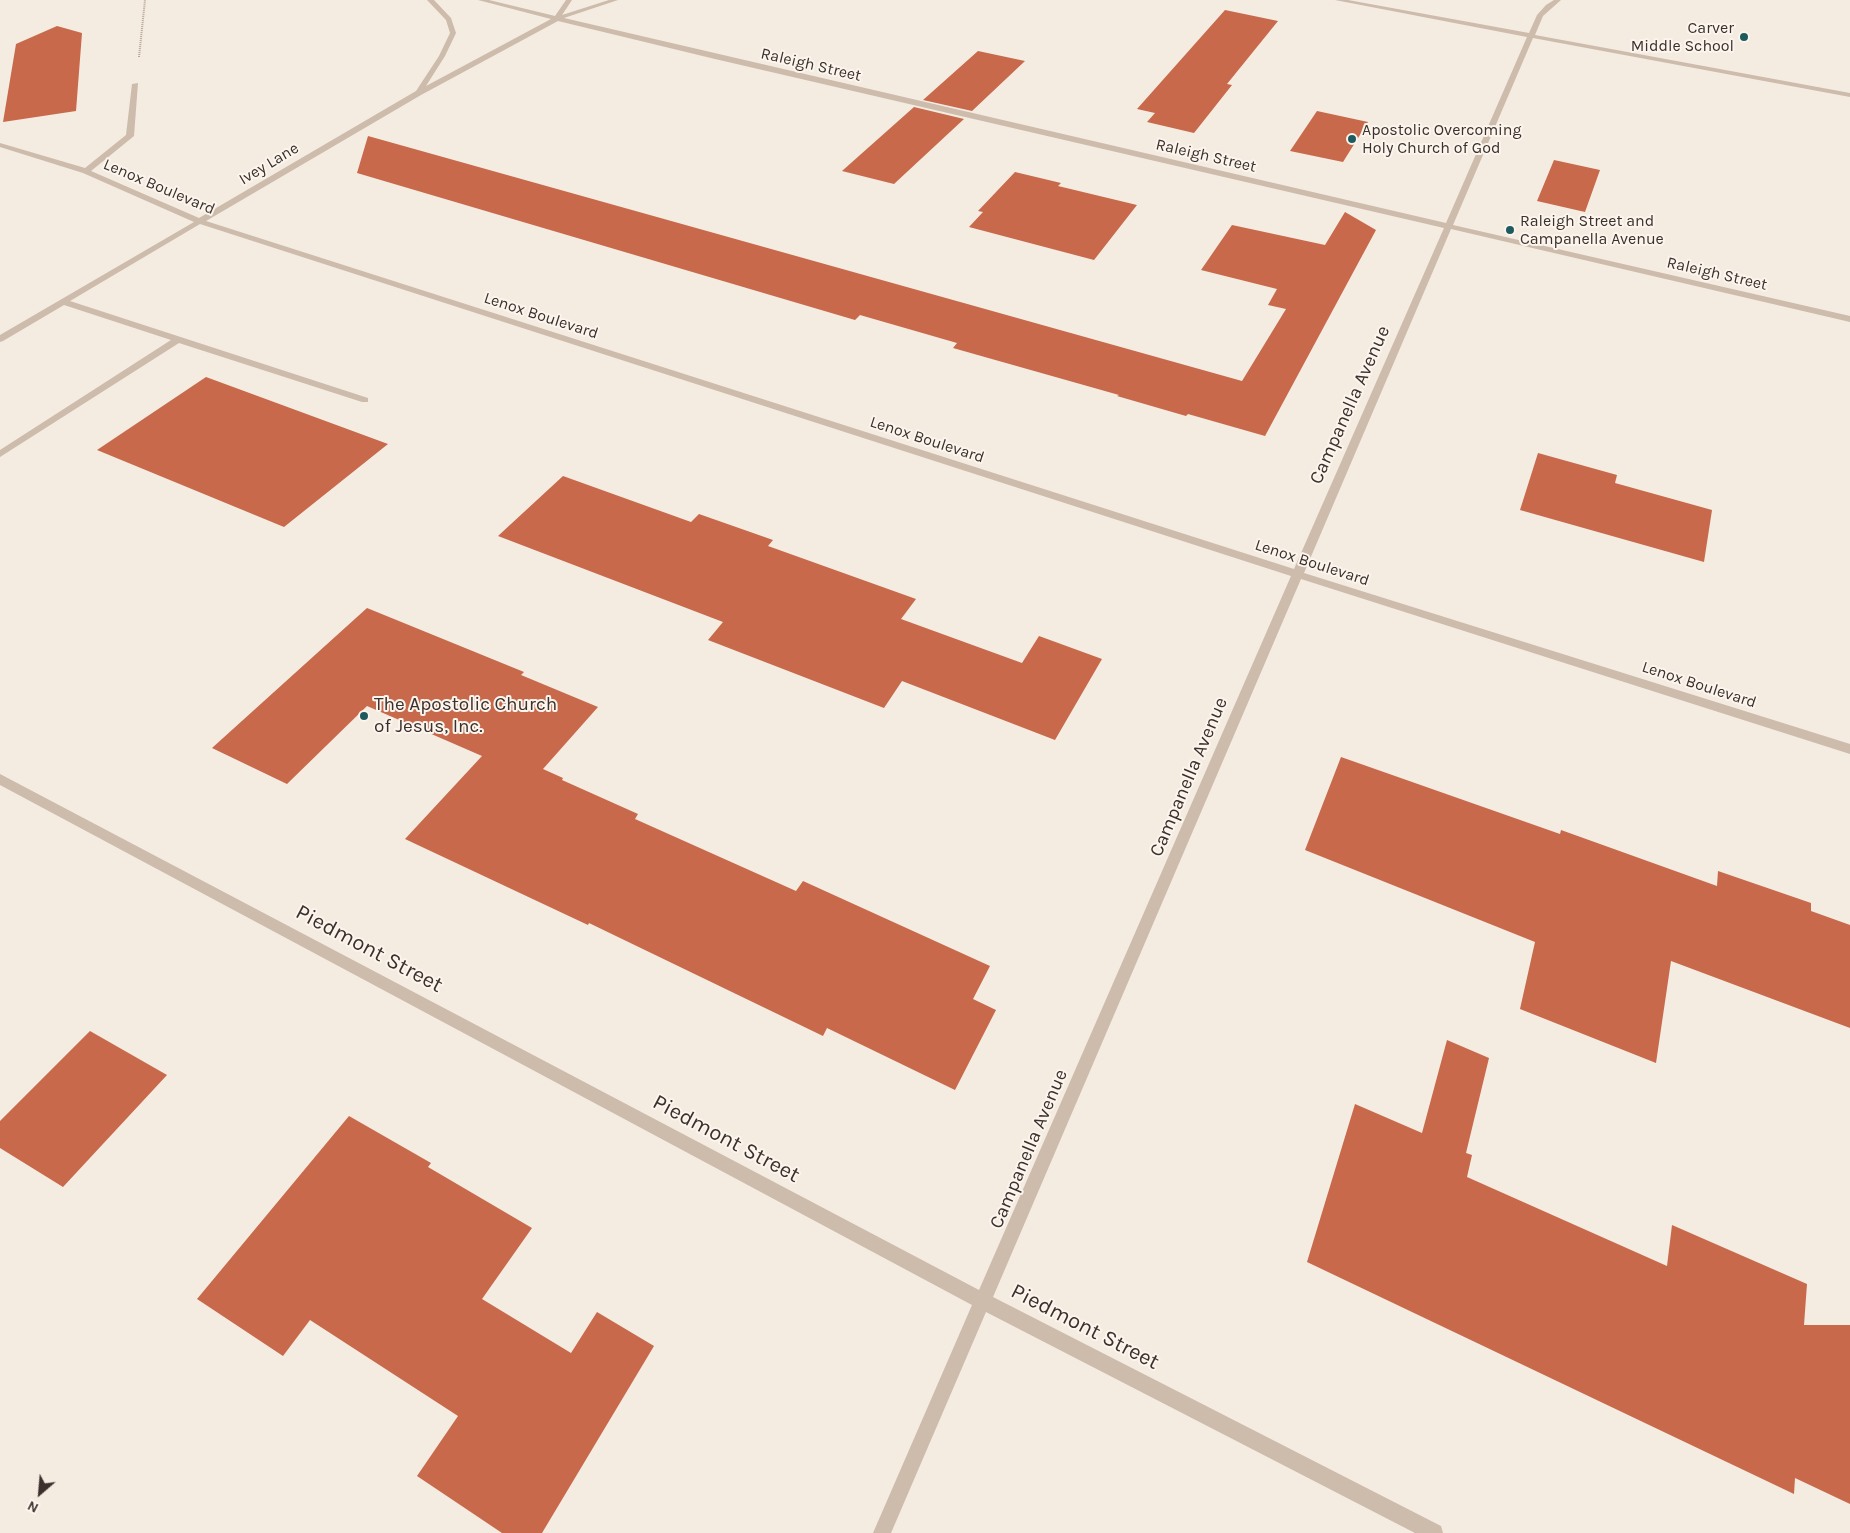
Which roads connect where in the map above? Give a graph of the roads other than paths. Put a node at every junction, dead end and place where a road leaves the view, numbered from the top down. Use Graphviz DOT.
graph roads {
  1 [pos="430,0"];
  2 [pos="481,0"];
  3 [pos="570,0"];
  4 [pos="615,0"];
  5 [pos="1338,0"];
  6 [pos="1558,0"];
  7 [pos="556,19"];
  8 [pos="1532,36"];
  9 [pos="136,84"];
  10 [pos="418,93"];
  11 [pos="1850,95"];
  12 [pos="0,145"];
  13 [pos="86,171"];
  14 [pos="201,222"];
  15 [pos="1448,227"];
  16 [pos="63,302"];
  17 [pos="1850,319"];
  18 [pos="0,339"];
  19 [pos="180,340"];
  20 [pos="365,400"];
  21 [pos="0,454"];
  22 [pos="1296,574"];
  23 [pos="1850,749"];
  24 [pos="0,779"];
  25 [pos="984,1300"];
  26 [pos="882,1533"];
  27 [pos="1434,1533"];
  1 -- 10 [label="street"];
  2 -- 7 [label="street, Raleigh Street"];
  3 -- 7 [label="street, Ivey Lane"];
  4 -- 7 [label="street, Ivey Lane"];
  5 -- 8 [label="street"];
  6 -- 8 [label="street, Campanella Avenue"];
  7 -- 10 [label="street, Ivey Lane"];
  7 -- 15 [label="street, Raleigh Street"];
  8 -- 11 [label="street"];
  8 -- 15 [label="street, Campanella Avenue"];
  9 -- 13 [label="street"];
  10 -- 14 [label="street, Ivey Lane"];
  12 -- 13 [label="street, Lenox Boulevard"];
  13 -- 14 [label="street, Lenox Boulevard"];
  14 -- 16 [label="street, Ivey Lane"];
  14 -- 22 [label="street, Lenox Boulevard"];
  15 -- 17 [label="street, Raleigh Street"];
  15 -- 22 [label="street, Campanella Avenue"];
  16 -- 18 [label="street, Ivey Lane"];
  16 -- 19 [label="street"];
  19 -- 20 [label="street"];
  19 -- 21 [label="street"];
  22 -- 23 [label="street, Lenox Boulevard"];
  22 -- 25 [label="street, Campanella Avenue"];
  24 -- 25 [label="street, Piedmont Street"];
  25 -- 26 [label="street, Campanella Avenue"];
  25 -- 27 [label="street, Piedmont Street"];
}
